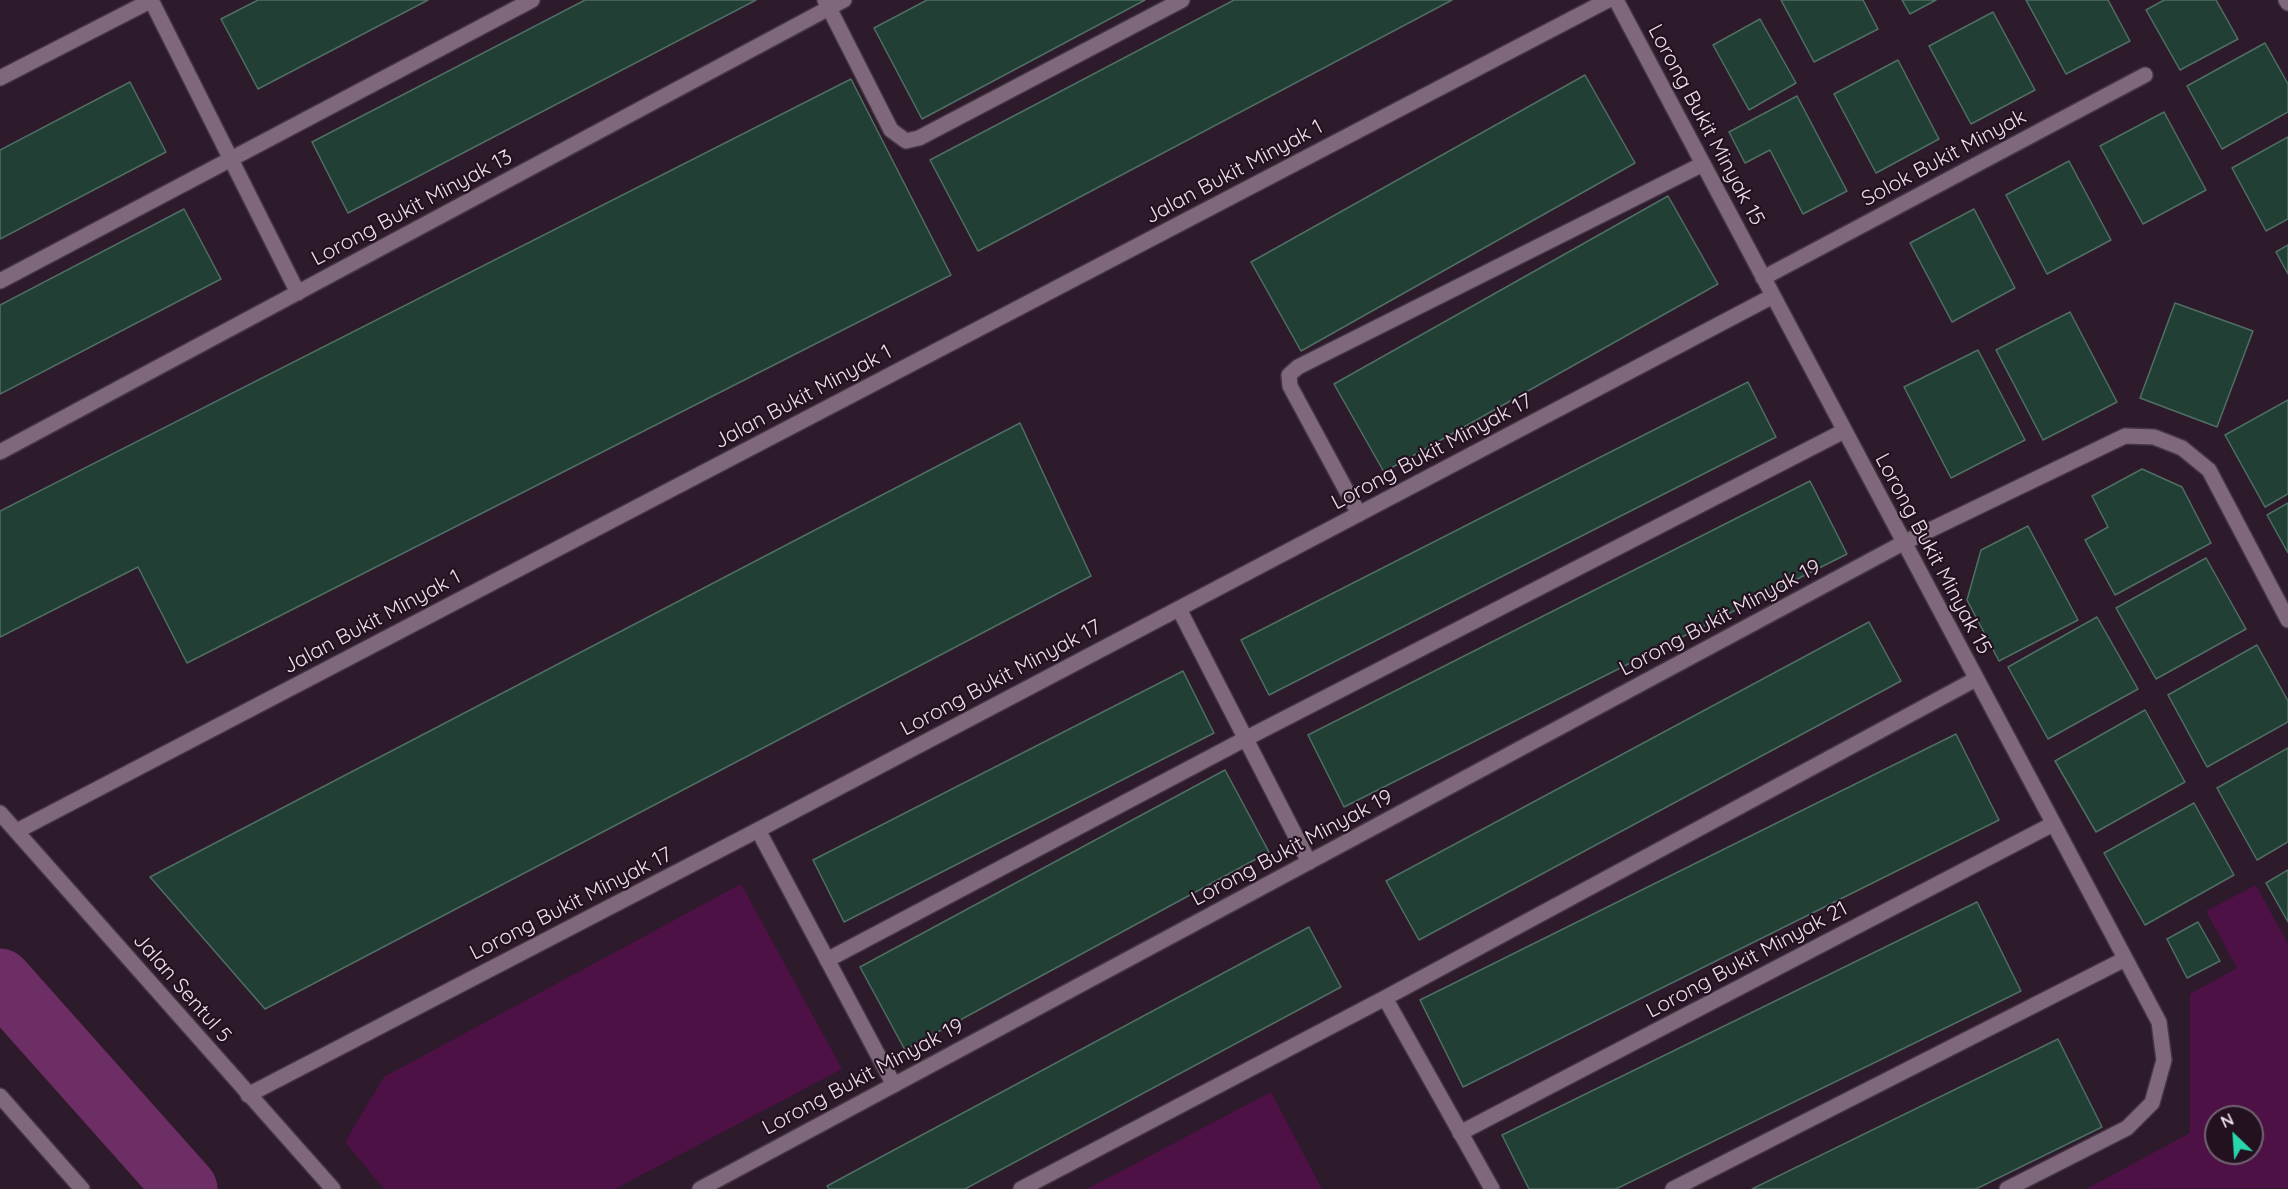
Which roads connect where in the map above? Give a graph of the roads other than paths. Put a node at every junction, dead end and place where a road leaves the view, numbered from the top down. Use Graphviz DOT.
graph roads {
  1 [pos="151,0"];
  2 [pos="532,0"];
  3 [pos="844,0"];
  4 [pos="1182,0"];
  5 [pos="1608,0"];
  6 [pos="1616,0"];
  7 [pos="827,4"];
  8 [pos="2145,75"];
  9 [pos="0,78"];
  10 [pos="231,159"];
  11 [pos="1703,164"];
  12 [pos="1763,278"];
  13 [pos="0,281"];
  14 [pos="297,293"];
  15 [pos="1773,296"];
  16 [pos="1844,431"];
  17 [pos="0,452"];
  18 [pos="1359,514"];
  19 [pos="1904,543"];
  20 [pos="1179,609"];
  21 [pos="2288,620"];
  22 [pos="1976,679"];
  23 [pos="1245,738"];
  24 [pos="0,813"];
  25 [pos="2053,824"];
  26 [pos="758,830"];
  27 [pos="17,831"];
  28 [pos="1309,862"];
  29 [pos="2125,959"];
  30 [pos="827,960"];
  31 [pos="1385,998"];
  32 [pos="894,1084"];
  33 [pos="248,1095"];
  34 [pos="0,1096"];
  35 [pos="1460,1133"];
  36 [pos="720,1185"];
  37 [pos="82,1189"];
  38 [pos="333,1189"];
  39 [pos="700,1189"];
  40 [pos="1022,1189"];
  41 [pos="1492,1189"];
  42 [pos="1673,1189"];
  43 [pos="2007,1189"];
  1 -- 9 [label="street"];
  1 -- 10 [label="street"];
  2 -- 10 [label="street"];
  3 -- 7 [label="street, Lorong Bukit Minyak 13"];
  4 -- 7 [label="street"];
  5 -- 27 [label="street, Jalan Bukit Minyak 1"];
  6 -- 11 [label="street, Lorong Bukit Minyak 15"];
  7 -- 14 [label="street, Lorong Bukit Minyak 13"];
  8 -- 12 [label="street, Solok Bukit Minyak"];
  10 -- 13 [label="street"];
  10 -- 14 [label="street"];
  11 -- 12 [label="street, Lorong Bukit Minyak 15"];
  11 -- 18 [label="street"];
  12 -- 15 [label="street, Lorong Bukit Minyak 15"];
  14 -- 17 [label="street, Lorong Bukit Minyak 13"];
  15 -- 16 [label="street, Lorong Bukit Minyak 15"];
  15 -- 18 [label="street, Lorong Bukit Minyak 17"];
  16 -- 19 [label="street, Lorong Bukit Minyak 15"];
  16 -- 23 [label="street"];
  18 -- 20 [label="street, Lorong Bukit Minyak 17"];
  19 -- 21 [label="street, Lorong Bukit Minyak 19"];
  19 -- 22 [label="street, Lorong Bukit Minyak 15"];
  19 -- 28 [label="street, Lorong Bukit Minyak 19"];
  20 -- 23 [label="street"];
  20 -- 26 [label="street, Lorong Bukit Minyak 17"];
  22 -- 25 [label="street, Lorong Bukit Minyak 15"];
  22 -- 31 [label="street"];
  23 -- 28 [label="street"];
  23 -- 30 [label="street"];
  24 -- 27 [label="street, Jalan Sentul 5"];
  25 -- 29 [label="street, Lorong Bukit Minyak 15"];
  25 -- 35 [label="street, Lorong Bukit Minyak 21"];
  26 -- 30 [label="street"];
  26 -- 33 [label="street, Lorong Bukit Minyak 17"];
  27 -- 33 [label="street, Jalan Sentul 5"];
  28 -- 32 [label="street, Lorong Bukit Minyak 19"];
  29 -- 42 [label="street"];
  29 -- 43 [label="street, Lorong Bukit Minyak 15"];
  30 -- 32 [label="street"];
  31 -- 35 [label="street"];
  31 -- 40 [label="street"];
  32 -- 36 [label="street, Lorong Bukit Minyak 19"];
  33 -- 38 [label="street, Jalan Sentul 5"];
  34 -- 37 [label="street"];
  35 -- 41 [label="street"];
  36 -- 39 [label="street, Lorong Bukit Minyak 19"];
}
